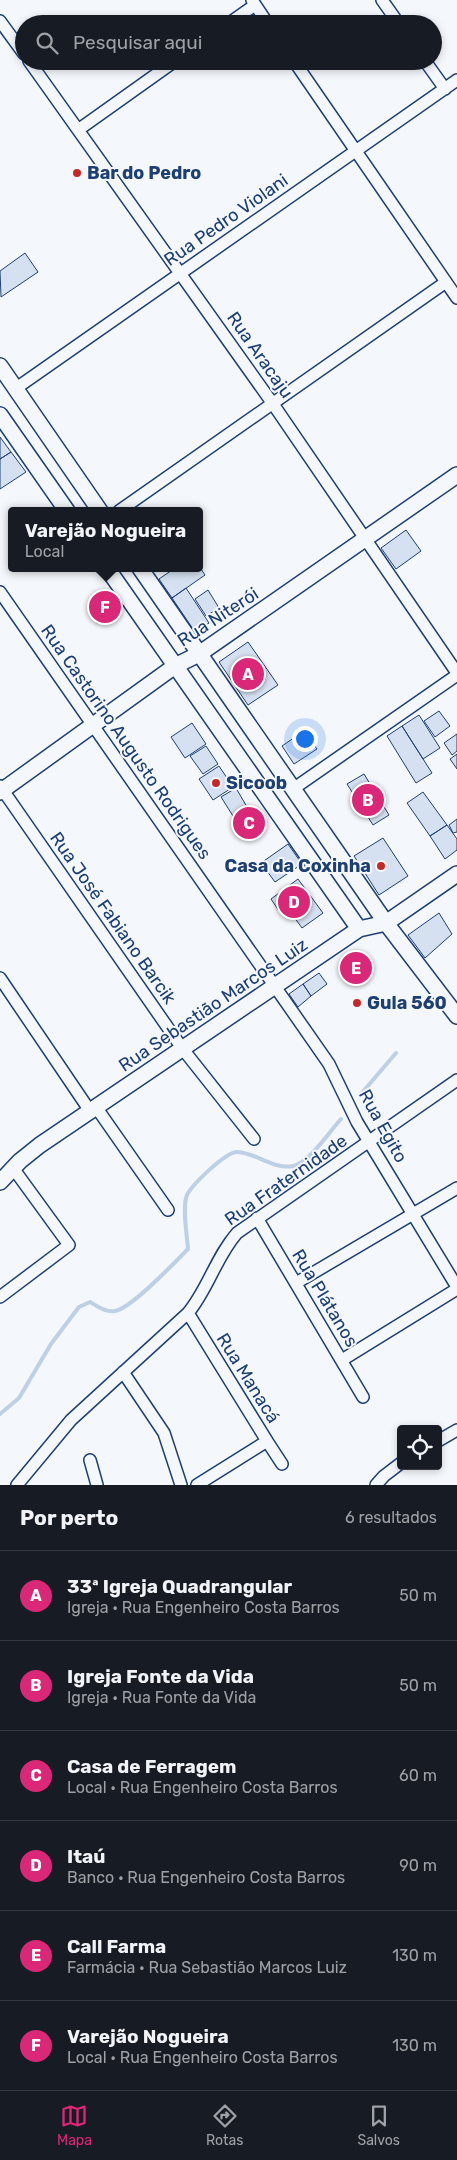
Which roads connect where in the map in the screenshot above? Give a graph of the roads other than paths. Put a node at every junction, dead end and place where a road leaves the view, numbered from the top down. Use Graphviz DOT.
graph roads {
  1 [pos="382,0"];
  2 [pos="253,2"];
  3 [pos="238,15"];
  4 [pos="262,15"];
  5 [pos="393,15"];
  6 [pos="0,21"];
  7 [pos="15,42"];
  8 [pos="35,70"];
  9 [pos="162,70"];
  10 [pos="300,70"];
  11 [pos="431,70"];
  12 [pos="457,80"];
  13 [pos="444,89"];
  14 [pos="78,130"];
  15 [pos="356,150"];
  16 [pos="181,273"];
  17 [pos="446,282"];
  18 [pos="457,298"];
  19 [pos="0,366"];
  20 [pos="15,388"];
  21 [pos="273,404"];
  22 [pos="0,415"];
  23 [pos="455,479"];
  24 [pos="64,507"];
  25 [pos="97,507"];
  26 [pos="125,507"];
  27 [pos="365,538"];
  28 [pos="110,572"];
  29 [pos="143,572"];
  30 [pos="0,592"];
  31 [pos="199,654"];
  32 [pos="175,666"];
  33 [pos="457,674"];
  34 [pos="93,725"];
  35 [pos="1,789"];
  36 [pos="293,789"];
  37 [pos="457,874"];
  38 [pos="386,923"];
  39 [pos="358,929"];
  40 [pos="0,978"];
  41 [pos="274,986"];
  42 [pos="457,1016"];
  43 [pos="182,1048"];
  44 [pos="457,1080"];
  45 [pos="93,1109"];
  46 [pos="254,1139"];
  47 [pos="370,1142"];
  48 [pos="5,1173"];
  49 [pos="457,1188"];
  50 [pos="168,1210"];
  51 [pos="414,1215"];
  52 [pos="257,1218"];
  53 [pos="296,1283"];
  54 [pos="457,1288"];
  55 [pos="0,1297"];
  56 [pos="188,1313"];
  57 [pos="342,1360"];
  58 [pos="123,1372"];
  59 [pos="363,1397"];
  60 [pos="457,1430"];
  61 [pos="442,1439"];
  62 [pos="267,1441"];
  63 [pos="90,1460"];
  64 [pos="282,1464"];
  65 [pos="397,1467"];
  66 [pos="17,1485"];
  67 [pos="97,1485"];
  68 [pos="181,1485"];
  69 [pos="197,1485"];
  70 [pos="376,1485"];
  1 -- 5 [label="street"];
  2 -- 3 [label="street"];
  2 -- 4 [label="street"];
  6 -- 7 [label="street"];
  8 -- 14 [label="street, Rua Aracaju"];
  9 -- 14 [label="street"];
  10 -- 15 [label="street"];
  11 -- 13 [label="street"];
  12 -- 13 [label="street, Rua Pedro Violani"];
  13 -- 15 [label="street, Rua Pedro Violani"];
  14 -- 16 [label="street, Rua Aracaju"];
  15 -- 16 [label="street, Rua Pedro Violani"];
  15 -- 17 [label="street"];
  16 -- 20 [label="street, Rua Pedro Violani"];
  16 -- 21 [label="street, Rua Aracaju"];
  17 -- 18 [label="street"];
  17 -- 21 [label="street"];
  19 -- 20 [label="street"];
  20 -- 25 [label="street"];
  21 -- 26 [label="street"];
  21 -- 27 [label="street, Rua Aracaju"];
  22 -- 24 [label="street"];
  23 -- 27 [label="street, Rua Niterói"];
  27 -- 31 [label="street, Rua Niterói"];
  27 -- 33 [label="street, Rua Aracaju"];
  28 -- 32 [label="street"];
  29 -- 31 [label="street"];
  30 -- 34 [label="street, Rua Castorino Augusto Rodrigues"];
  31 -- 32 [label="street, Rua Niterói"];
  31 -- 36 [label="street"];
  32 -- 34 [label="street, Rua Niterói"];
  32 -- 39 [label="street"];
  33 -- 36 [label="street"];
  34 -- 35 [label="street, Rua Niterói"];
  34 -- 41 [label="street, Rua Castorino Augusto Rodrigues"];
  35 -- 43 [label="street, Rua José Fabiano Barcik"];
  36 -- 38 [label="street"];
  37 -- 38 [label="street, Rua Sebastião Marcos Luiz"];
  38 -- 39 [label="street, Rua Sebastião Marcos Luiz"];
  38 -- 42 [label="street"];
  39 -- 41 [label="street, Rua Sebastião Marcos Luiz"];
  40 -- 45 [label="street"];
  41 -- 43 [label="street, Rua Sebastião Marcos Luiz"];
  41 -- 47 [label="street, Rua Egito"];
  43 -- 45 [label="street, Rua Sebastião Marcos Luiz"];
  43 -- 46 [label="street, Rua José Fabiano Barcik"];
  44 -- 47 [label="street, Rua Fraternidade"];
  45 -- 48 [label="street, Rua Sebastião Marcos Luiz"];
  45 -- 50 [label="street"];
  47 -- 51 [label="street, Rua Egito"];
  47 -- 52 [label="street, Rua Fraternidade"];
  48 -- 55 [label="street"];
  49 -- 51 [label="street"];
  51 -- 53 [label="street"];
  51 -- 54 [label="street, Rua Egito"];
  52 -- 53 [label="street, Rua Plátanos"];
  52 -- 56 [label="street, Rua Fraternidade"];
  53 -- 57 [label="street, Rua Plátanos"];
  54 -- 57 [label="street"];
  56 -- 58 [label="street, Rua Fraternidade"];
  56 -- 62 [label="street, Rua Manacá"];
  57 -- 59 [label="street, Rua Plátanos"];
  58 -- 66 [label="street, Rua Fraternidade"];
  58 -- 68 [label="street"];
  60 -- 61 [label="street"];
  62 -- 64 [label="street"];
  62 -- 69 [label="street, Rua Manacá"];
  63 -- 67 [label="street"];
  65 -- 70 [label="street"];
}
